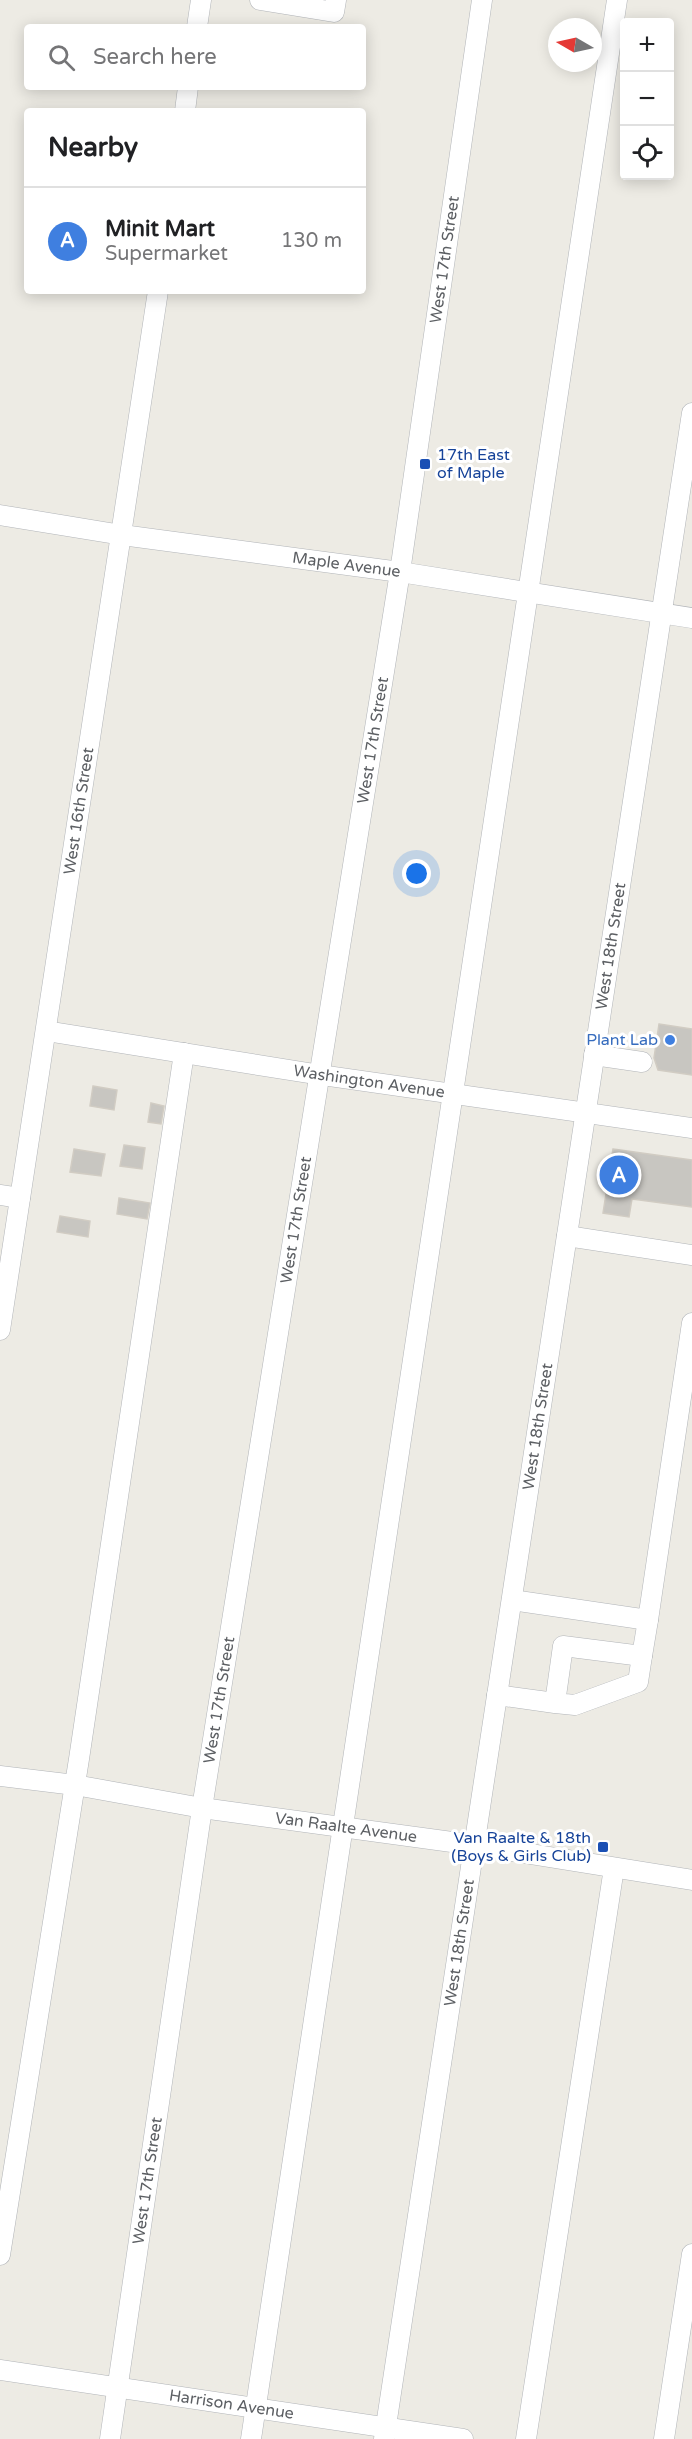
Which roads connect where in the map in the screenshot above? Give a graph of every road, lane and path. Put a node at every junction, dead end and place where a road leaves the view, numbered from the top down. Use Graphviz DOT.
graph roads {
  1 [pos="201,0"];
  2 [pos="260,0"];
  3 [pos="336,0"];
  4 [pos="482,0"];
  5 [pos="617,0"];
  6 [pos="197,24"];
  7 [pos="188,90"];
  8 [pos="185,108"];
  9 [pos="158,294"];
  10 [pos="692,413"];
  11 [pos="0,515"];
  12 [pos="122,535"];
  13 [pos="400,572"];
  14 [pos="529,592"];
  15 [pos="661,614"];
  16 [pos="692,618"];
  17 [pos="46,1031"];
  18 [pos="184,1053"];
  19 [pos="594,1055"];
  20 [pos="642,1062"];
  21 [pos="321,1075"];
  22 [pos="453,1094"];
  23 [pos="586,1114"];
  24 [pos="692,1128"];
  25 [pos="10,1196"];
  26 [pos="8,1223"];
  27 [pos="567,1236"];
  28 [pos="692,1255"];
  29 [pos="692,1323"];
  30 [pos="0,1330"];
  31 [pos="512,1600"];
  32 [pos="648,1620"];
  33 [pos="642,1656"];
  34 [pos="497,1695"];
  35 [pos="555,1703"];
  36 [pos="0,1776"];
  37 [pos="75,1785"];
  38 [pos="202,1808"];
  39 [pos="344,1829"];
  40 [pos="474,1845"];
  41 [pos="614,1868"];
  42 [pos="692,1880"];
  43 [pos="0,2254"];
  44 [pos="692,2254"];
  45 [pos="0,2370"];
  46 [pos="118,2389"];
  47 [pos="256,2409"];
  48 [pos="385,2433"];
  49 [pos="110,2439"];
  50 [pos="251,2439"];
  51 [pos="463,2439"];
  52 [pos="526,2439"];
  53 [pos="664,2439"];
  1 -- 6 [label="street"];
  2 -- 3 [label="street"];
  4 -- 13 [label="street, West 17th Street"];
  5 -- 14 [label="street"];
  7 -- 8 [label="street"];
  9 -- 12 [label="street, West 16th Street"];
  10 -- 15 [label="street, West 18th Street"];
  11 -- 12 [label="street, Maple Avenue"];
  12 -- 13 [label="street, Maple Avenue"];
  12 -- 17 [label="street, West 16th Street"];
  13 -- 14 [label="street, Maple Avenue"];
  13 -- 21 [label="street, West 17th Street"];
  14 -- 15 [label="street, Maple Avenue"];
  14 -- 22 [label="street"];
  15 -- 16 [label="street, Maple Avenue"];
  15 -- 19 [label="street, West 18th Street"];
  17 -- 18 [label="street, Washington Avenue"];
  17 -- 25 [label="street, West 16th Street"];
  18 -- 21 [label="street, Washington Avenue"];
  18 -- 37 [label="street"];
  19 -- 20 [label="street"];
  19 -- 23 [label="street, West 18th Street"];
  21 -- 22 [label="street, Washington Avenue"];
  21 -- 38 [label="street, West 17th Street"];
  22 -- 23 [label="street, Washington Avenue"];
  22 -- 39 [label="street"];
  23 -- 24 [label="street, Washington Avenue"];
  23 -- 27 [label="street, West 18th Street"];
  25 -- 26 [label="street, West 16th Street"];
  26 -- 30 [label="street, West 16th Street"];
  27 -- 28 [label="street"];
  27 -- 31 [label="street, West 18th Street"];
  29 -- 32 [label="street"];
  31 -- 32 [label="street"];
  31 -- 34 [label="street, West 18th Street"];
  32 -- 33 [label="street"];
  33 -- 35 [label="street"];
  33 -- 35 [label="street"];
  34 -- 35 [label="street"];
  34 -- 40 [label="street, West 18th Street"];
  36 -- 37 [label="street, Van Raalte Avenue"];
  37 -- 38 [label="street, Van Raalte Avenue"];
  37 -- 43 [label="street"];
  38 -- 39 [label="street, Van Raalte Avenue"];
  38 -- 46 [label="street, West 17th Street"];
  39 -- 40 [label="street, Van Raalte Avenue"];
  39 -- 47 [label="street"];
  40 -- 41 [label="street, Van Raalte Avenue"];
  40 -- 48 [label="street, West 18th Street"];
  41 -- 42 [label="street, Van Raalte Avenue"];
  41 -- 52 [label="street"];
  44 -- 53 [label="street"];
  45 -- 46 [label="street, Harrison Avenue"];
  46 -- 47 [label="street, Harrison Avenue"];
  46 -- 49 [label="street, West 17th Street"];
  47 -- 48 [label="street, Harrison Avenue"];
  47 -- 50 [label="street"];
  48 -- 51 [label="street, Harrison Avenue"];
}
